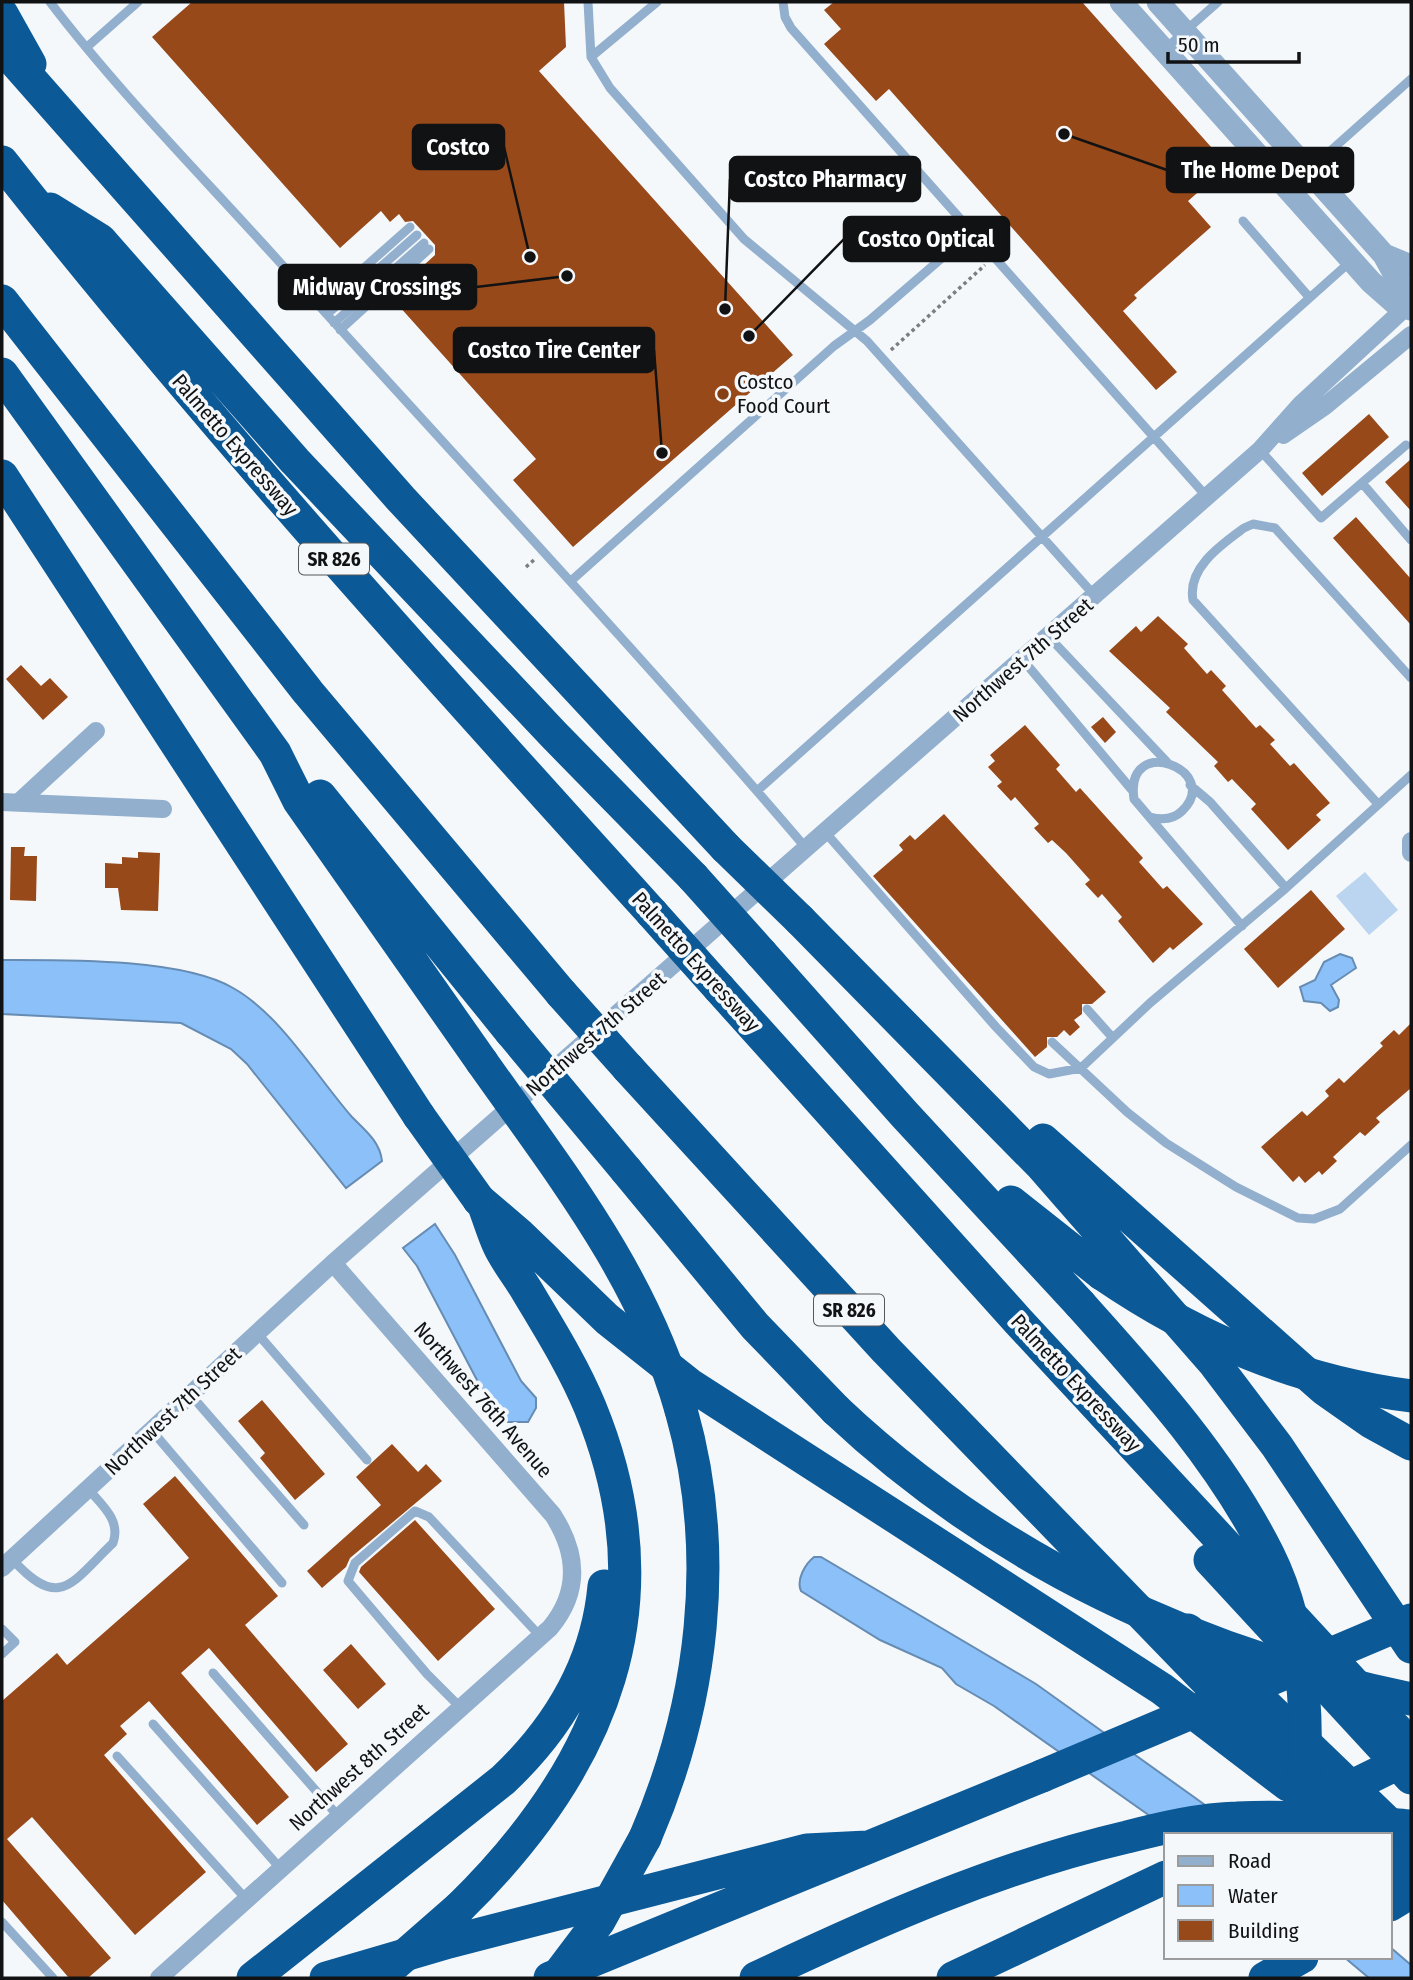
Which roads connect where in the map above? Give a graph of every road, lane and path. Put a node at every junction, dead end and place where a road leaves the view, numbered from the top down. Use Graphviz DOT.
graph roads {
  1 [pos="50,2"];
  2 [pos="138,2"];
  3 [pos="588,2"];
  4 [pos="657,2"];
  5 [pos="784,2"];
  6 [pos="1121,2"];
  7 [pos="1158,2"];
  8 [pos="1218,2"];
  9 [pos="2,13"];
  10 [pos="1184,31"];
  11 [pos="2,47"];
  12 [pos="87,47"];
  13 [pos="1164,50"];
  14 [pos="591,57"];
  15 [pos="1411,79"];
  16 [pos="51,100"];
  17 [pos="2,162"];
  18 [pos="1309,170"];
  19 [pos="27,194"];
  20 [pos="1243,221"];
  21 [pos="413,231"];
  22 [pos="972,232"];
  23 [pos="426,246"];
  24 [pos="1384,256"];
  25 [pos="1351,260"];
  26 [pos="985,265"];
  27 [pos="1411,267"];
  28 [pos="1309,297"];
  29 [pos="2,301"];
  30 [pos="1409,307"];
  31 [pos="323,311"];
  32 [pos="337,326"];
  33 [pos="856,330"];
  34 [pos="1411,335"];
  35 [pos="891,350"];
  36 [pos="2,374"];
  37 [pos="1153,436"];
  38 [pos="1406,445"];
  39 [pos="1260,450"];
  40 [pos="2,476"];
  41 [pos="1362,483"];
  42 [pos="1207,498"];
  43 [pos="1042,536"];
  44 [pos="1411,540"];
  45 [pos="536,557"];
  46 [pos="526,567"];
  47 [pos="572,580"];
  48 [pos="1095,597"];
  49 [pos="1049,637"];
  50 [pos="1023,660"];
  51 [pos="1411,678"];
  52 [pos="96,731"];
  53 [pos="275,753"];
  54 [pos="1167,762"];
  55 [pos="1411,775"];
  56 [pos="1190,785"];
  57 [pos="1132,790"];
  58 [pos="757,791"];
  59 [pos="10,802"];
  60 [pos="1378,804"];
  61 [pos="163,809"];
  62 [pos="1150,817"];
  63 [pos="825,832"];
  64 [pos="1411,841"];
  65 [pos="806,848"];
  66 [pos="1411,853"];
  67 [pos="1286,888"];
  68 [pos="1242,926"];
  69 [pos="761,953"];
  70 [pos="1087,1009"];
  71 [pos="894,1013"];
  72 [pos="1112,1037"];
  73 [pos="1052,1042"];
  74 [pos="1081,1068"];
  75 [pos="1411,1145"];
  76 [pos="482,1203"];
  77 [pos="333,1263"];
  78 [pos="1018,1321"];
  79 [pos="257,1333"];
  80 [pos="190,1394"];
  81 [pos="1411,1396"];
  82 [pos="153,1432"];
  83 [pos="1411,1444"];
  84 [pos="367,1460"];
  85 [pos="608,1461"];
  86 [pos="89,1490"];
  87 [pos="304,1525"];
  88 [pos="1075,1547"];
  89 [pos="7,1563"];
  90 [pos="574,1580"];
  91 [pos="282,1583"];
  92 [pos="1411,1620"];
  93 [pos="2,1629"];
  94 [pos="540,1636"];
  95 [pos="1411,1647"];
  96 [pos="2,1654"];
  97 [pos="213,1673"];
  98 [pos="1411,1699"];
  99 [pos="460,1707"];
  100 [pos="153,1724"];
  101 [pos="1411,1745"];
  102 [pos="117,1756"];
  103 [pos="1411,1757"];
  104 [pos="1411,1778"];
  105 [pos="338,1816"];
  106 [pos="1346,1825"];
  107 [pos="1411,1826"];
  108 [pos="1257,1833"];
  109 [pos="1296,1833"];
  110 [pos="1411,1845"];
  111 [pos="867,1847"];
  112 [pos="1392,1866"];
  113 [pos="280,1868"];
  114 [pos="1164,1878"];
  115 [pos="1411,1883"];
  116 [pos="1411,1892"];
  117 [pos="246,1899"];
  118 [pos="1392,1904"];
  119 [pos="2,1922"];
  120 [pos="1253,1959"];
  121 [pos="53,1978"];
  122 [pos="159,1978"];
  123 [pos="253,1978"];
  124 [pos="326,1978"];
  125 [pos="379,1978"];
  126 [pos="550,1978"];
  127 [pos="556,1978"];
  128 [pos="756,1978"];
  129 [pos="953,1978"];
  130 [pos="1243,1978"];
  1 -- 12 [label="lane"];
  2 -- 12 [label="lane"];
  3 -- 14 [label="lane"];
  4 -- 14 [label="lane"];
  5 -- 22 [label="lane"];
  6 -- 13 [label="street"];
  7 -- 10 [label="street"];
  8 -- 10 [label="lane"];
  9 -- 16 [label="highway"];
  10 -- 13 [label="lane"];
  10 -- 18 [label="street"];
  11 -- 16 [label="highway"];
  12 -- 31 [label="lane"];
  13 -- 25 [label="street"];
  14 -- 33 [label="lane"];
  15 -- 18 [label="lane"];
  16 -- 71 [label="highway, bridge"];
  17 -- 19 [label="highway, Palmetto Expressway / SR 826"];
  18 -- 24 [label="street"];
  19 -- 69 [label="highway, bridge"];
  19 -- 78 [label="highway, Palmetto Expressway / SR 826, bridge"];
  20 -- 28 [label="lane"];
  21 -- 31 [label="lane"];
  22 -- 33 [label="lane"];
  22 -- 37 [label="lane"];
  23 -- 32 [label="lane"];
  24 -- 27 [label="street"];
  24 -- 30 [label="street"];
  25 -- 28 [label="lane"];
  25 -- 30 [label="street"];
  26 -- 35 [label="path"];
  28 -- 37 [label="lane"];
  29 -- 88 [label="highway, SR 826, bridge"];
  30 -- 39 [label="street, Northwest 7th Street"];
  31 -- 32 [label="lane"];
  32 -- 47 [label="lane"];
  33 -- 43 [label="lane"];
  33 -- 47 [label="lane"];
  34 -- 39 [label="street, Northwest 7th Street"];
  36 -- 53 [label="highway"];
  37 -- 42 [label="lane"];
  37 -- 43 [label="lane"];
  38 -- 41 [label="lane"];
  39 -- 41 [label="lane"];
  39 -- 42 [label="street, Northwest 7th Street"];
  40 -- 76 [label="highway, bridge"];
  41 -- 44 [label="lane"];
  42 -- 48 [label="street, Northwest 7th Street"];
  43 -- 48 [label="lane"];
  43 -- 58 [label="lane"];
  45 -- 46 [label="path"];
  47 -- 58 [label="lane"];
  48 -- 49 [label="street, Northwest 7th Street"];
  49 -- 50 [label="street, Northwest 7th Street"];
  49 -- 54 [label="lane"];
  50 -- 57 [label="lane"];
  50 -- 63 [label="street, Northwest 7th Street"];
  51 -- 60 [label="lane"];
  52 -- 59 [label="street"];
  53 -- 98 [label="highway, bridge"];
  53 -- 127 [label="highway, bridge"];
  54 -- 56 [label="lane"];
  54 -- 57 [label="lane"];
  55 -- 60 [label="lane"];
  56 -- 62 [label="lane"];
  56 -- 67 [label="lane"];
  57 -- 62 [label="lane"];
  58 -- 65 [label="lane"];
  59 -- 61 [label="street"];
  60 -- 67 [label="lane"];
  62 -- 68 [label="lane"];
  63 -- 65 [label="street, Northwest 7th Street"];
  63 -- 74 [label="lane"];
  64 -- 66 [label="street"];
  65 -- 77 [label="street, Northwest 7th Street"];
  67 -- 68 [label="lane"];
  68 -- 72 [label="lane"];
  69 -- 81 [label="highway, bridge"];
  69 -- 109 [label="highway, bridge"];
  70 -- 72 [label="lane"];
  71 -- 83 [label="highway"];
  71 -- 95 [label="highway"];
  72 -- 74 [label="lane"];
  73 -- 74 [label="lane"];
  74 -- 75 [label="lane"];
  76 -- 85 [label="highway"];
  76 -- 106 [label="highway"];
  77 -- 79 [label="street, Northwest 7th Street"];
  77 -- 90 [label="street, Northwest 76th Avenue"];
  78 -- 101 [label="highway, Palmetto Expressway / SR 826"];
  78 -- 104 [label="highway"];
  79 -- 80 [label="street, Northwest 7th Street"];
  79 -- 84 [label="lane"];
  80 -- 82 [label="street, Northwest 7th Street"];
  80 -- 87 [label="lane"];
  82 -- 86 [label="street, Northwest 7th Street"];
  82 -- 91 [label="lane"];
  85 -- 123 [label="highway"];
  85 -- 125 [label="highway, bridge"];
  86 -- 89 [label="street, Northwest 7th Street"];
  86 -- 89 [label="lane"];
  88 -- 106 [label="highway, SR 826"];
  88 -- 110 [label="highway"];
  90 -- 94 [label="street, Northwest 8th Street"];
  92 -- 111 [label="highway, bridge"];
  93 -- 96 [label="lane"];
  94 -- 99 [label="street, Northwest 8th Street"];
  94 -- 99 [label="lane"];
  97 -- 105 [label="lane"];
  99 -- 105 [label="street, Northwest 8th Street"];
  100 -- 113 [label="lane"];
  102 -- 117 [label="lane"];
  103 -- 108 [label="highway, bridge"];
  105 -- 113 [label="street, Northwest 8th Street"];
  107 -- 128 [label="highway, bridge"];
  111 -- 124 [label="highway"];
  111 -- 126 [label="highway"];
  112 -- 115 [label="highway"];
  113 -- 117 [label="street, Northwest 8th Street"];
  114 -- 129 [label="highway"];
  116 -- 118 [label="highway"];
  117 -- 122 [label="street, Northwest 8th Street"];
  119 -- 121 [label="lane"];
  120 -- 130 [label="highway"];
}
